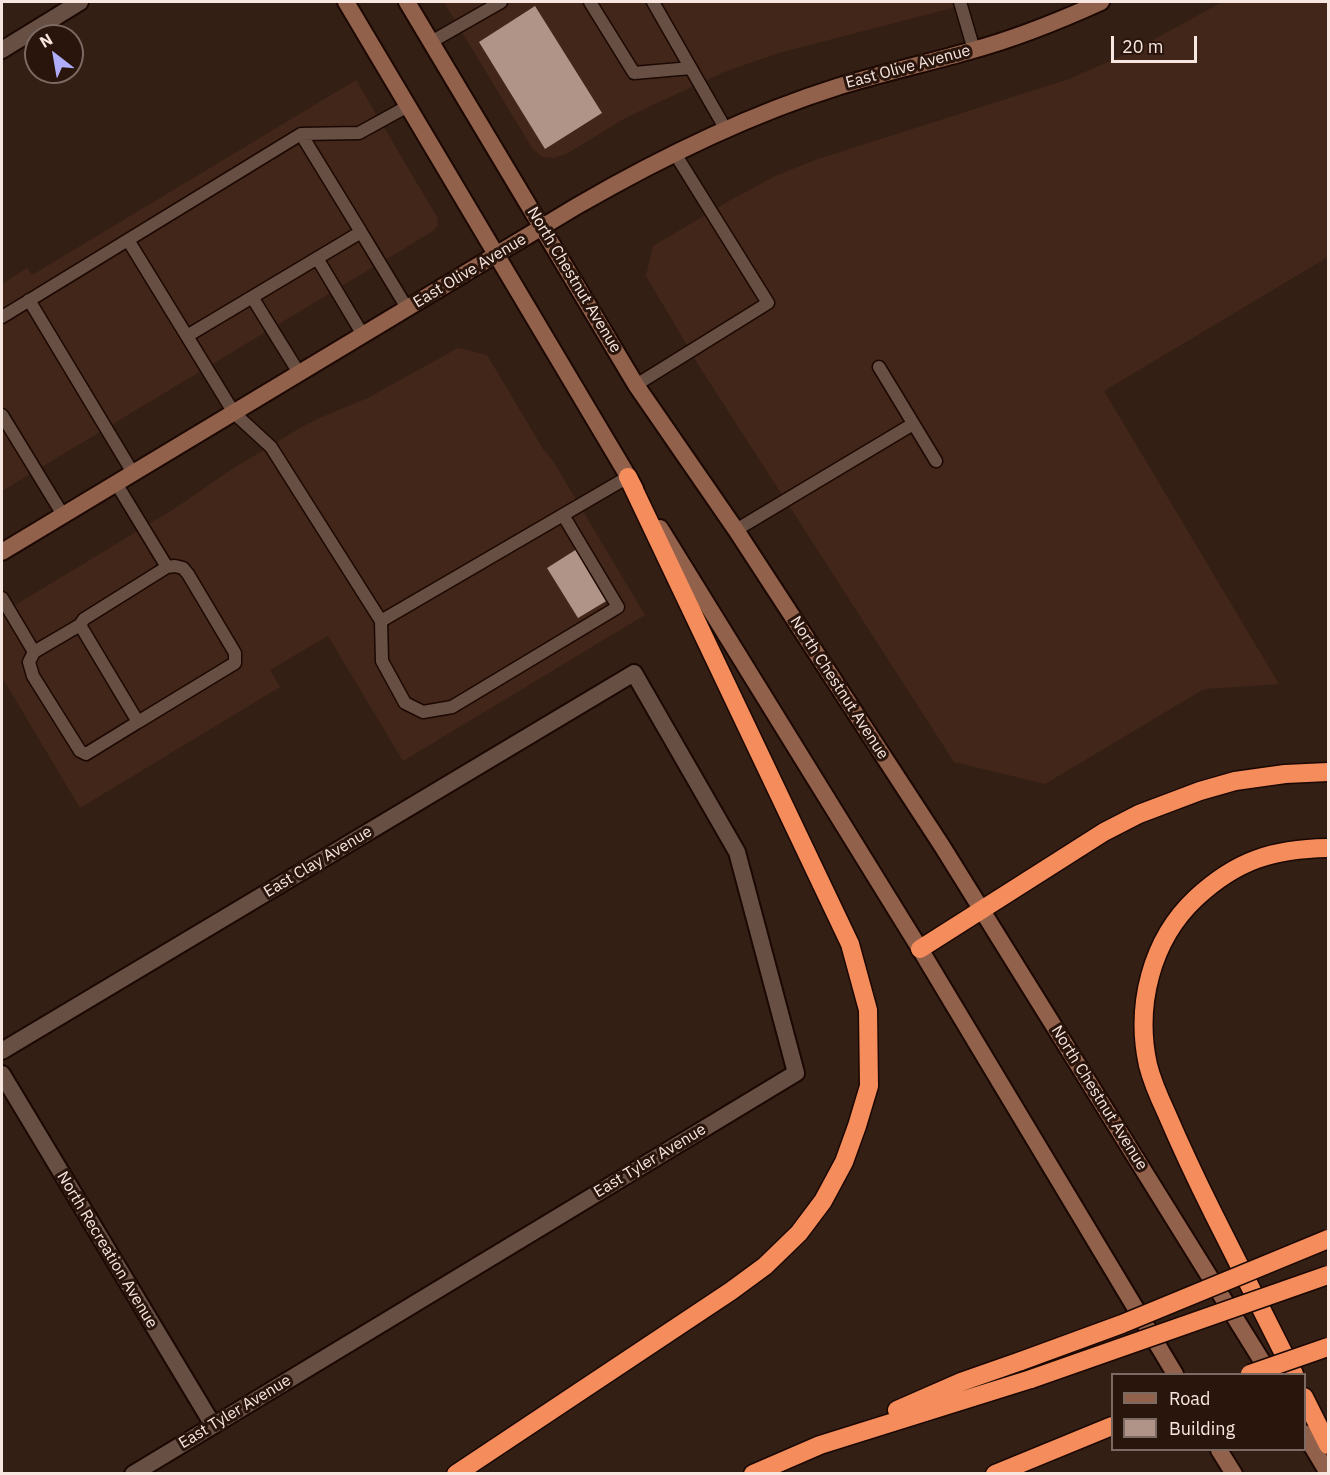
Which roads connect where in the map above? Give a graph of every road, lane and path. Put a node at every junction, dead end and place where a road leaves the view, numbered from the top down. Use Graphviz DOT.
graph roads {
  1 [pos="80,2"];
  2 [pos="346,2"];
  3 [pos="407,2"];
  4 [pos="501,2"];
  5 [pos="590,2"];
  6 [pos="653,2"];
  7 [pos="960,2"];
  8 [pos="1101,2"];
  9 [pos="431,42"];
  10 [pos="2,50"];
  11 [pos="974,50"];
  12 [pos="691,68"];
  13 [pos="408,106"];
  14 [pos="725,128"];
  15 [pos="301,134"];
  16 [pos="674,152"];
  17 [pos="543,228"];
  18 [pos="361,232"];
  19 [pos="128,240"];
  20 [pos="495,256"];
  21 [pos="317,258"];
  22 [pos="252,297"];
  23 [pos="29,300"];
  24 [pos="407,308"];
  25 [pos="2,317"];
  26 [pos="363,335"];
  27 [pos="187,336"];
  28 [pos="879,367"];
  29 [pos="299,374"];
  30 [pos="636,385"];
  31 [pos="234,413"];
  32 [pos="2,415"];
  33 [pos="913,424"];
  34 [pos="936,461"];
  35 [pos="133,473"];
  36 [pos="628,477"];
  37 [pos="116,483"];
  38 [pos="63,515"];
  39 [pos="563,515"];
  40 [pos="736,530"];
  41 [pos="2,552"];
  42 [pos="167,567"];
  43 [pos="2,598"];
  44 [pos="381,621"];
  45 [pos="80,625"];
  46 [pos="34,652"];
  47 [pos="634,673"];
  48 [pos="138,722"];
  49 [pos="1329,772"];
  50 [pos="1329,848"];
  51 [pos="982,909"];
  52 [pos="920,949"];
  53 [pos="2,1051"];
  54 [pos="2,1074"];
  55 [pos="1329,1239"];
  56 [pos="1329,1275"];
  57 [pos="1329,1347"];
  58 [pos="1173,1373"];
  59 [pos="1253,1373"];
  60 [pos="1269,1373"];
  61 [pos="1294,1373"];
  62 [pos="1306,1398"];
  63 [pos="213,1425"];
  64 [pos="1111,1427"];
  65 [pos="1306,1435"];
  66 [pos="820,1445"];
  67 [pos="1329,1445"];
  68 [pos="1220,1451"];
  69 [pos="133,1473"];
  70 [pos="456,1473"];
  71 [pos="753,1473"];
  72 [pos="995,1473"];
  73 [pos="1234,1473"];
  74 [pos="1329,1473"];
  1 -- 10 [label="street"];
  2 -- 13 [label="main road"];
  3 -- 9 [label="main road, North Chestnut Avenue"];
  4 -- 9 [label="lane"];
  5 -- 12 [label="lane"];
  6 -- 12 [label="lane"];
  7 -- 11 [label="lane"];
  8 -- 11 [label="main road, East Olive Avenue"];
  9 -- 17 [label="main road, North Chestnut Avenue"];
  11 -- 14 [label="main road, East Olive Avenue"];
  12 -- 14 [label="lane"];
  13 -- 15 [label="lane"];
  13 -- 20 [label="main road"];
  14 -- 16 [label="main road, East Olive Avenue"];
  15 -- 18 [label="lane"];
  15 -- 19 [label="lane"];
  16 -- 17 [label="main road, East Olive Avenue"];
  16 -- 30 [label="lane"];
  17 -- 20 [label="main road, East Olive Avenue"];
  17 -- 30 [label="main road, North Chestnut Avenue"];
  18 -- 21 [label="lane"];
  18 -- 24 [label="lane"];
  19 -- 23 [label="lane"];
  19 -- 27 [label="lane"];
  20 -- 24 [label="main road, East Olive Avenue"];
  20 -- 36 [label="main road"];
  21 -- 22 [label="lane"];
  21 -- 26 [label="lane"];
  22 -- 27 [label="lane"];
  22 -- 29 [label="lane"];
  23 -- 25 [label="lane"];
  23 -- 35 [label="lane"];
  24 -- 26 [label="main road, East Olive Avenue"];
  26 -- 29 [label="main road, East Olive Avenue"];
  27 -- 31 [label="lane"];
  28 -- 33 [label="lane"];
  29 -- 31 [label="main road, East Olive Avenue"];
  30 -- 40 [label="main road, North Chestnut Avenue"];
  31 -- 35 [label="main road, East Olive Avenue"];
  31 -- 44 [label="lane"];
  32 -- 38 [label="lane"];
  33 -- 34 [label="lane"];
  33 -- 40 [label="lane"];
  35 -- 37 [label="main road, East Olive Avenue"];
  36 -- 39 [label="lane"];
  36 -- 52 [label="main road"];
  36 -- 70 [label="highway"];
  37 -- 38 [label="main road, East Olive Avenue"];
  37 -- 42 [label="lane"];
  38 -- 41 [label="main road, East Olive Avenue"];
  39 -- 44 [label="lane"];
  39 -- 44 [label="lane"];
  40 -- 51 [label="main road, North Chestnut Avenue"];
  42 -- 45 [label="lane"];
  42 -- 48 [label="lane"];
  43 -- 46 [label="lane"];
  45 -- 46 [label="lane"];
  45 -- 48 [label="lane"];
  46 -- 48 [label="lane"];
  47 -- 53 [label="street, East Clay Avenue"];
  47 -- 63 [label="street, East Tyler Avenue"];
  49 -- 51 [label="highway"];
  50 -- 61 [label="highway"];
  51 -- 52 [label="highway"];
  51 -- 60 [label="main road, North Chestnut Avenue"];
  52 -- 58 [label="main road"];
  54 -- 63 [label="street, North Recreation Avenue"];
  55 -- 66 [label="highway, bridge"];
  56 -- 66 [label="highway, bridge"];
  57 -- 59 [label="highway, bridge"];
  62 -- 67 [label="highway"];
  63 -- 69 [label="street, East Tyler Avenue"];
  64 -- 72 [label="highway"];
  65 -- 74 [label="main road"];
  66 -- 71 [label="highway"];
  68 -- 73 [label="main road"];
}
